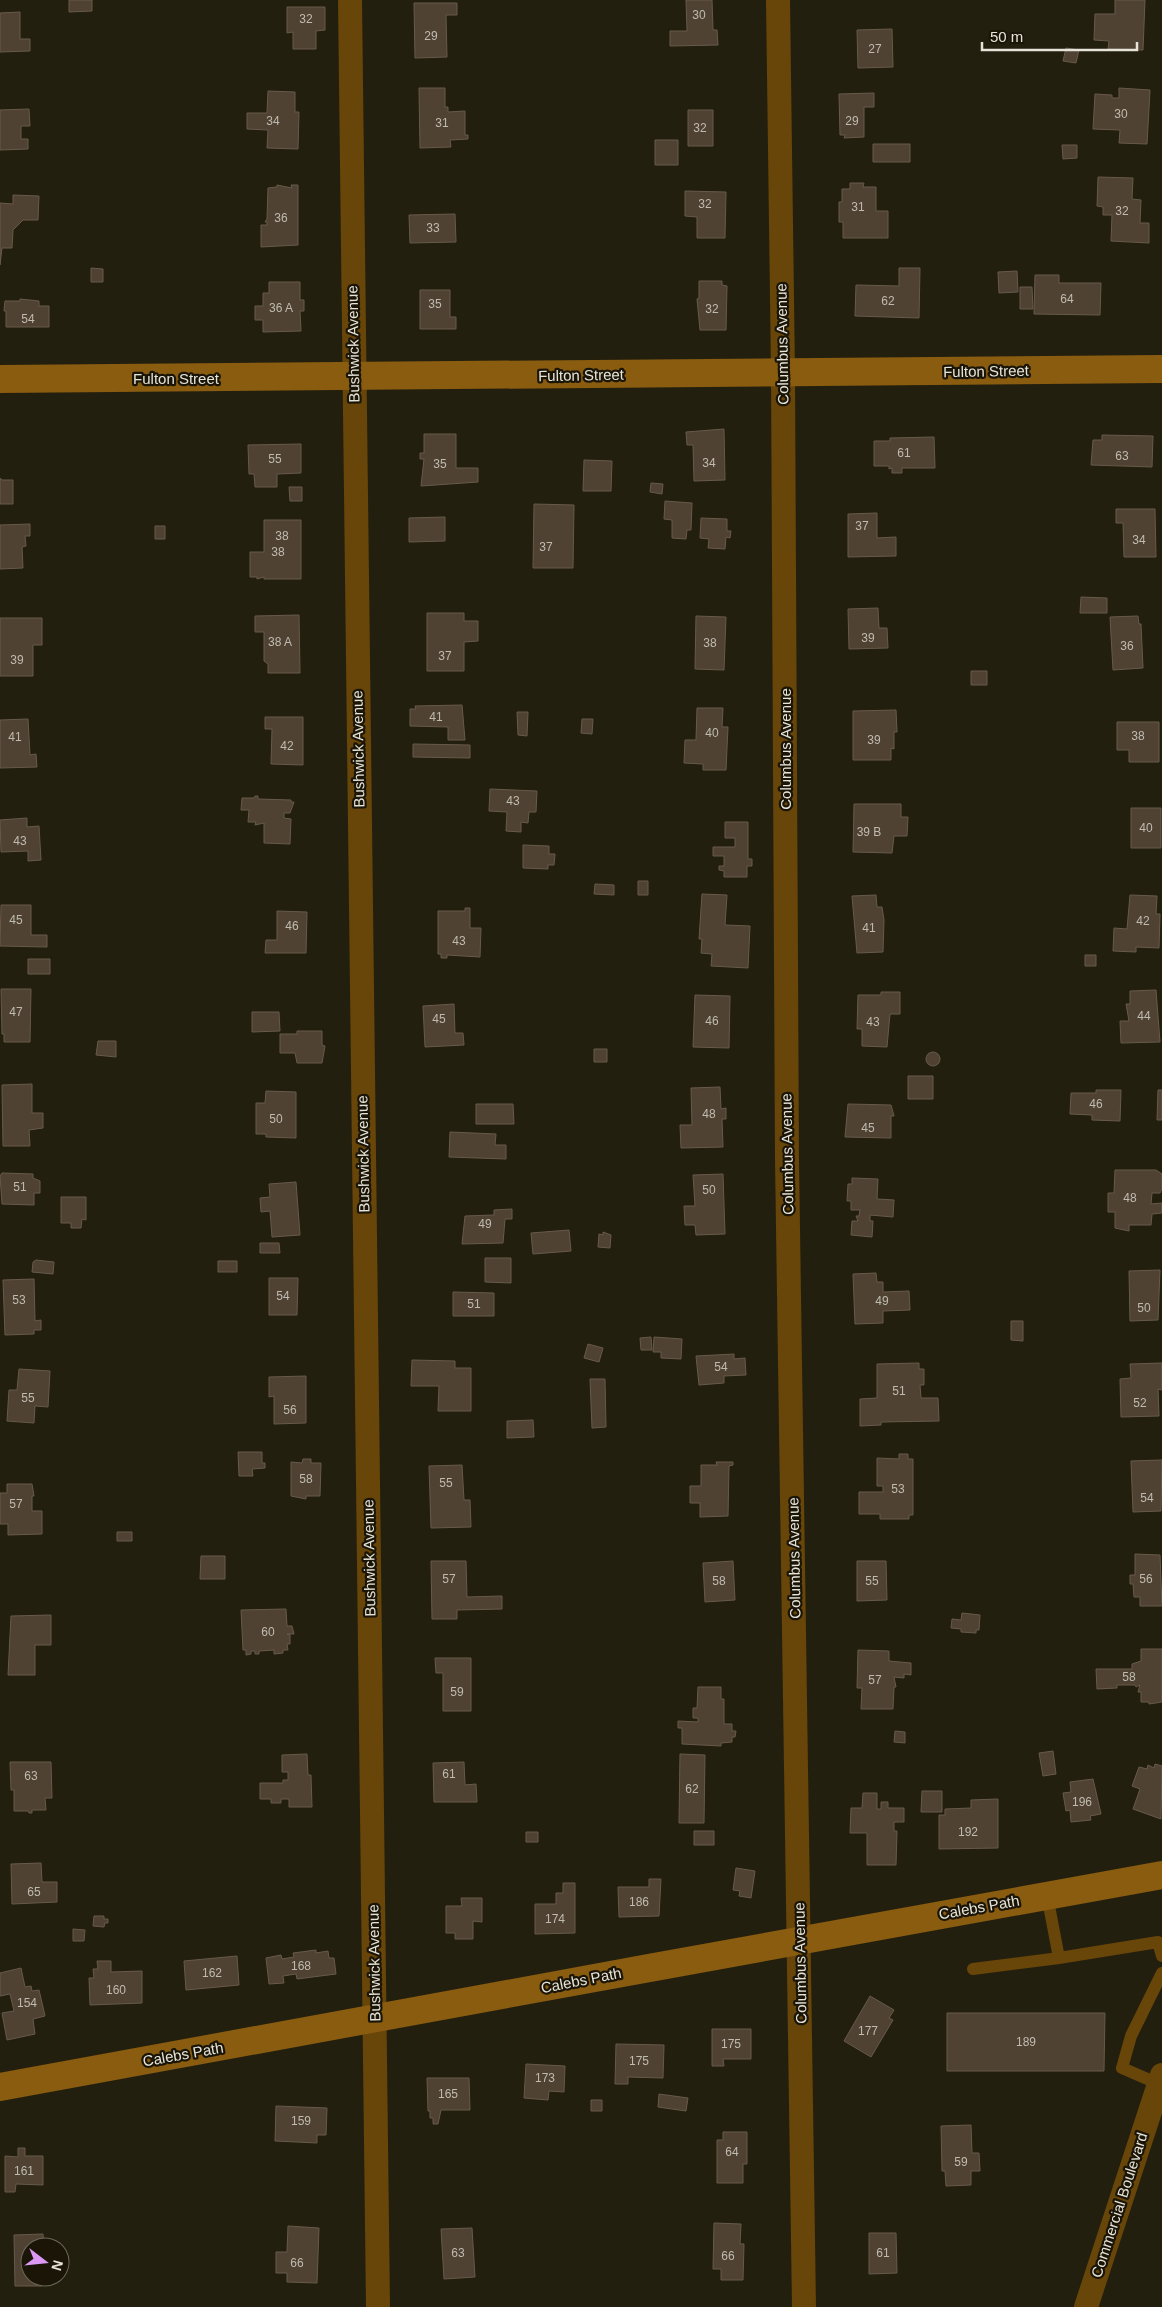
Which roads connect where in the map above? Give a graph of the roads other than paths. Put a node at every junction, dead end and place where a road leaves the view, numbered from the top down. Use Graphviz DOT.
graph roads {
  1 [pos="350,0"];
  2 [pos="778,0"];
  3 [pos="1162,369"];
  4 [pos="783,373"];
  5 [pos="353,377"];
  6 [pos="0,379"];
  7 [pos="1162,1875"];
  8 [pos="1047,1895"];
  9 [pos="800,1940"];
  10 [pos="1162,1956"];
  11 [pos="1059,1958"];
  12 [pos="973,1970"];
  13 [pos="1162,1973"];
  14 [pos="375,2020"];
  15 [pos="1160,2080"];
  16 [pos="0,2087"];
  17 [pos="378,2307"];
  18 [pos="804,2307"];
  19 [pos="1086,2307"];
  1 -- 5 [label="street, Bushwick Avenue"];
  2 -- 4 [label="street, Columbus Avenue"];
  3 -- 4 [label="street, Fulton Street"];
  4 -- 5 [label="street, Fulton Street"];
  4 -- 9 [label="street, Columbus Avenue"];
  5 -- 6 [label="street, Fulton Street"];
  5 -- 14 [label="street, Bushwick Avenue"];
  7 -- 8 [label="street, Calebs Path"];
  8 -- 9 [label="street, Calebs Path"];
  8 -- 11 [label="lane"];
  9 -- 14 [label="street, Calebs Path"];
  9 -- 18 [label="street, Columbus Avenue"];
  10 -- 11 [label="lane"];
  11 -- 12 [label="lane"];
  13 -- 15 [label="lane"];
  14 -- 16 [label="street, Calebs Path"];
  14 -- 17 [label="street, Bushwick Avenue"];
  15 -- 19 [label="street, Commercial Boulevard"];
}
